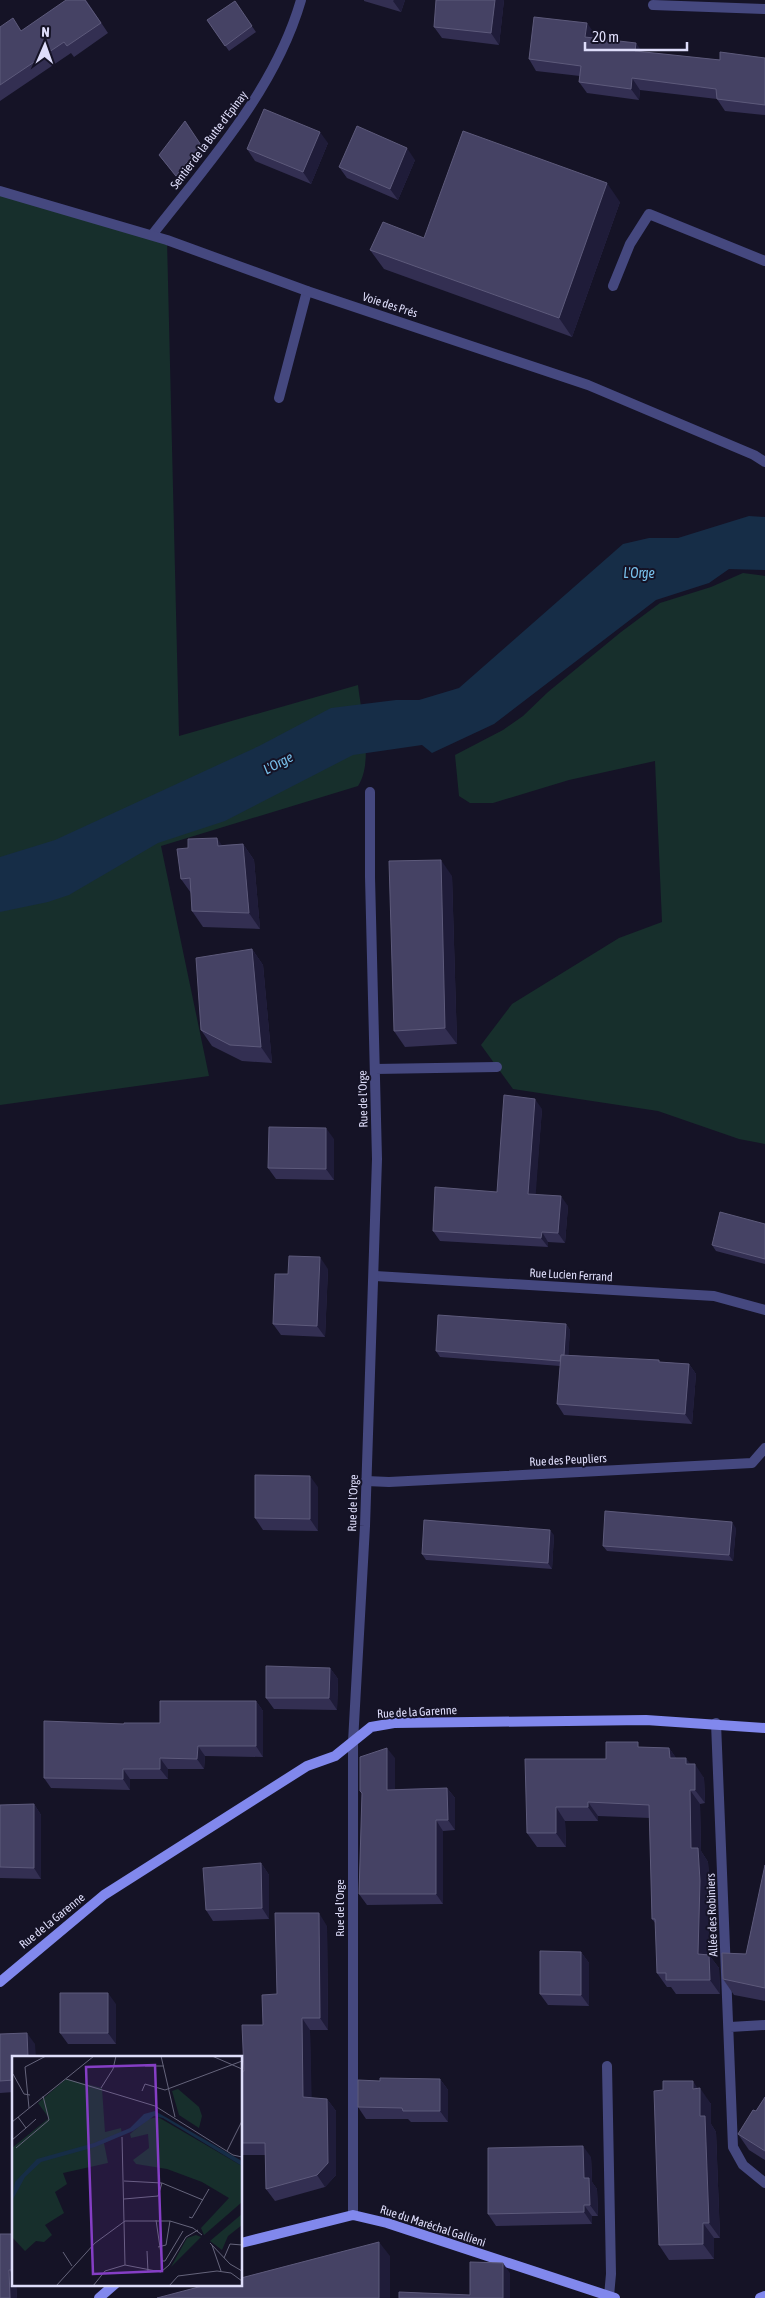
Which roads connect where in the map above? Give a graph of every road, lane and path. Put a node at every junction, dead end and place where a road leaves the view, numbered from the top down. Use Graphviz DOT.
graph roads {
  1 [pos="301,0"];
  2 [pos="653,5"];
  3 [pos="765,9"];
  4 [pos="0,191"];
  5 [pos="152,235"];
  6 [pos="765,261"];
  7 [pos="613,286"];
  8 [pos="307,291"];
  9 [pos="279,398"];
  10 [pos="765,462"];
  11 [pos="370,792"];
  12 [pos="497,1067"];
  13 [pos="375,1069"];
  14 [pos="375,1276"];
  15 [pos="765,1310"];
  16 [pos="765,1448"];
  17 [pos="366,1481"];
  18 [pos="716,1723"];
  19 [pos="765,1728"];
  20 [pos="353,1742"];
  21 [pos="0,1982"];
  22 [pos="765,2025"];
  23 [pos="730,2027"];
  24 [pos="606,2066"];
  25 [pos="765,2183"];
  26 [pos="353,2215"];
  27 [pos="242,2243"];
  28 [pos="113,2286"];
  29 [pos="765,2296"];
  30 [pos="101,2297"];
  31 [pos="612,2297"];
  32 [pos="760,2298"];
  1 -- 5 [label="street, Sentier de la Butte d'Epinay"];
  2 -- 3 [label="street"];
  4 -- 5 [label="street, Voie des Prés"];
  5 -- 8 [label="street, Voie des Prés"];
  6 -- 7 [label="street"];
  8 -- 9 [label="street"];
  8 -- 10 [label="street, Voie des Prés"];
  11 -- 13 [label="street, Rue de l'Orge"];
  12 -- 13 [label="street"];
  13 -- 14 [label="street, Rue de l'Orge"];
  14 -- 15 [label="street, Rue Lucien Ferrand"];
  14 -- 17 [label="street, Rue de l'Orge"];
  16 -- 17 [label="street, Rue des Peupliers"];
  17 -- 20 [label="street, Rue de l'Orge"];
  18 -- 19 [label="main road, Rue de la Garenne"];
  18 -- 20 [label="main road, Rue de la Garenne"];
  18 -- 23 [label="street, Allée des Robiniers"];
  20 -- 21 [label="main road, Rue de la Garenne"];
  20 -- 26 [label="street, Rue de l'Orge"];
  22 -- 23 [label="street"];
  23 -- 25 [label="street, Allée des Robiniers"];
  24 -- 31 [label="street"];
  26 -- 27 [label="main road, Rue du Maréchal Gallieni"];
  26 -- 31 [label="main road, Rue du Maréchal Gallieni"];
  28 -- 30 [label="main road"];
  29 -- 32 [label="main road"];
}
